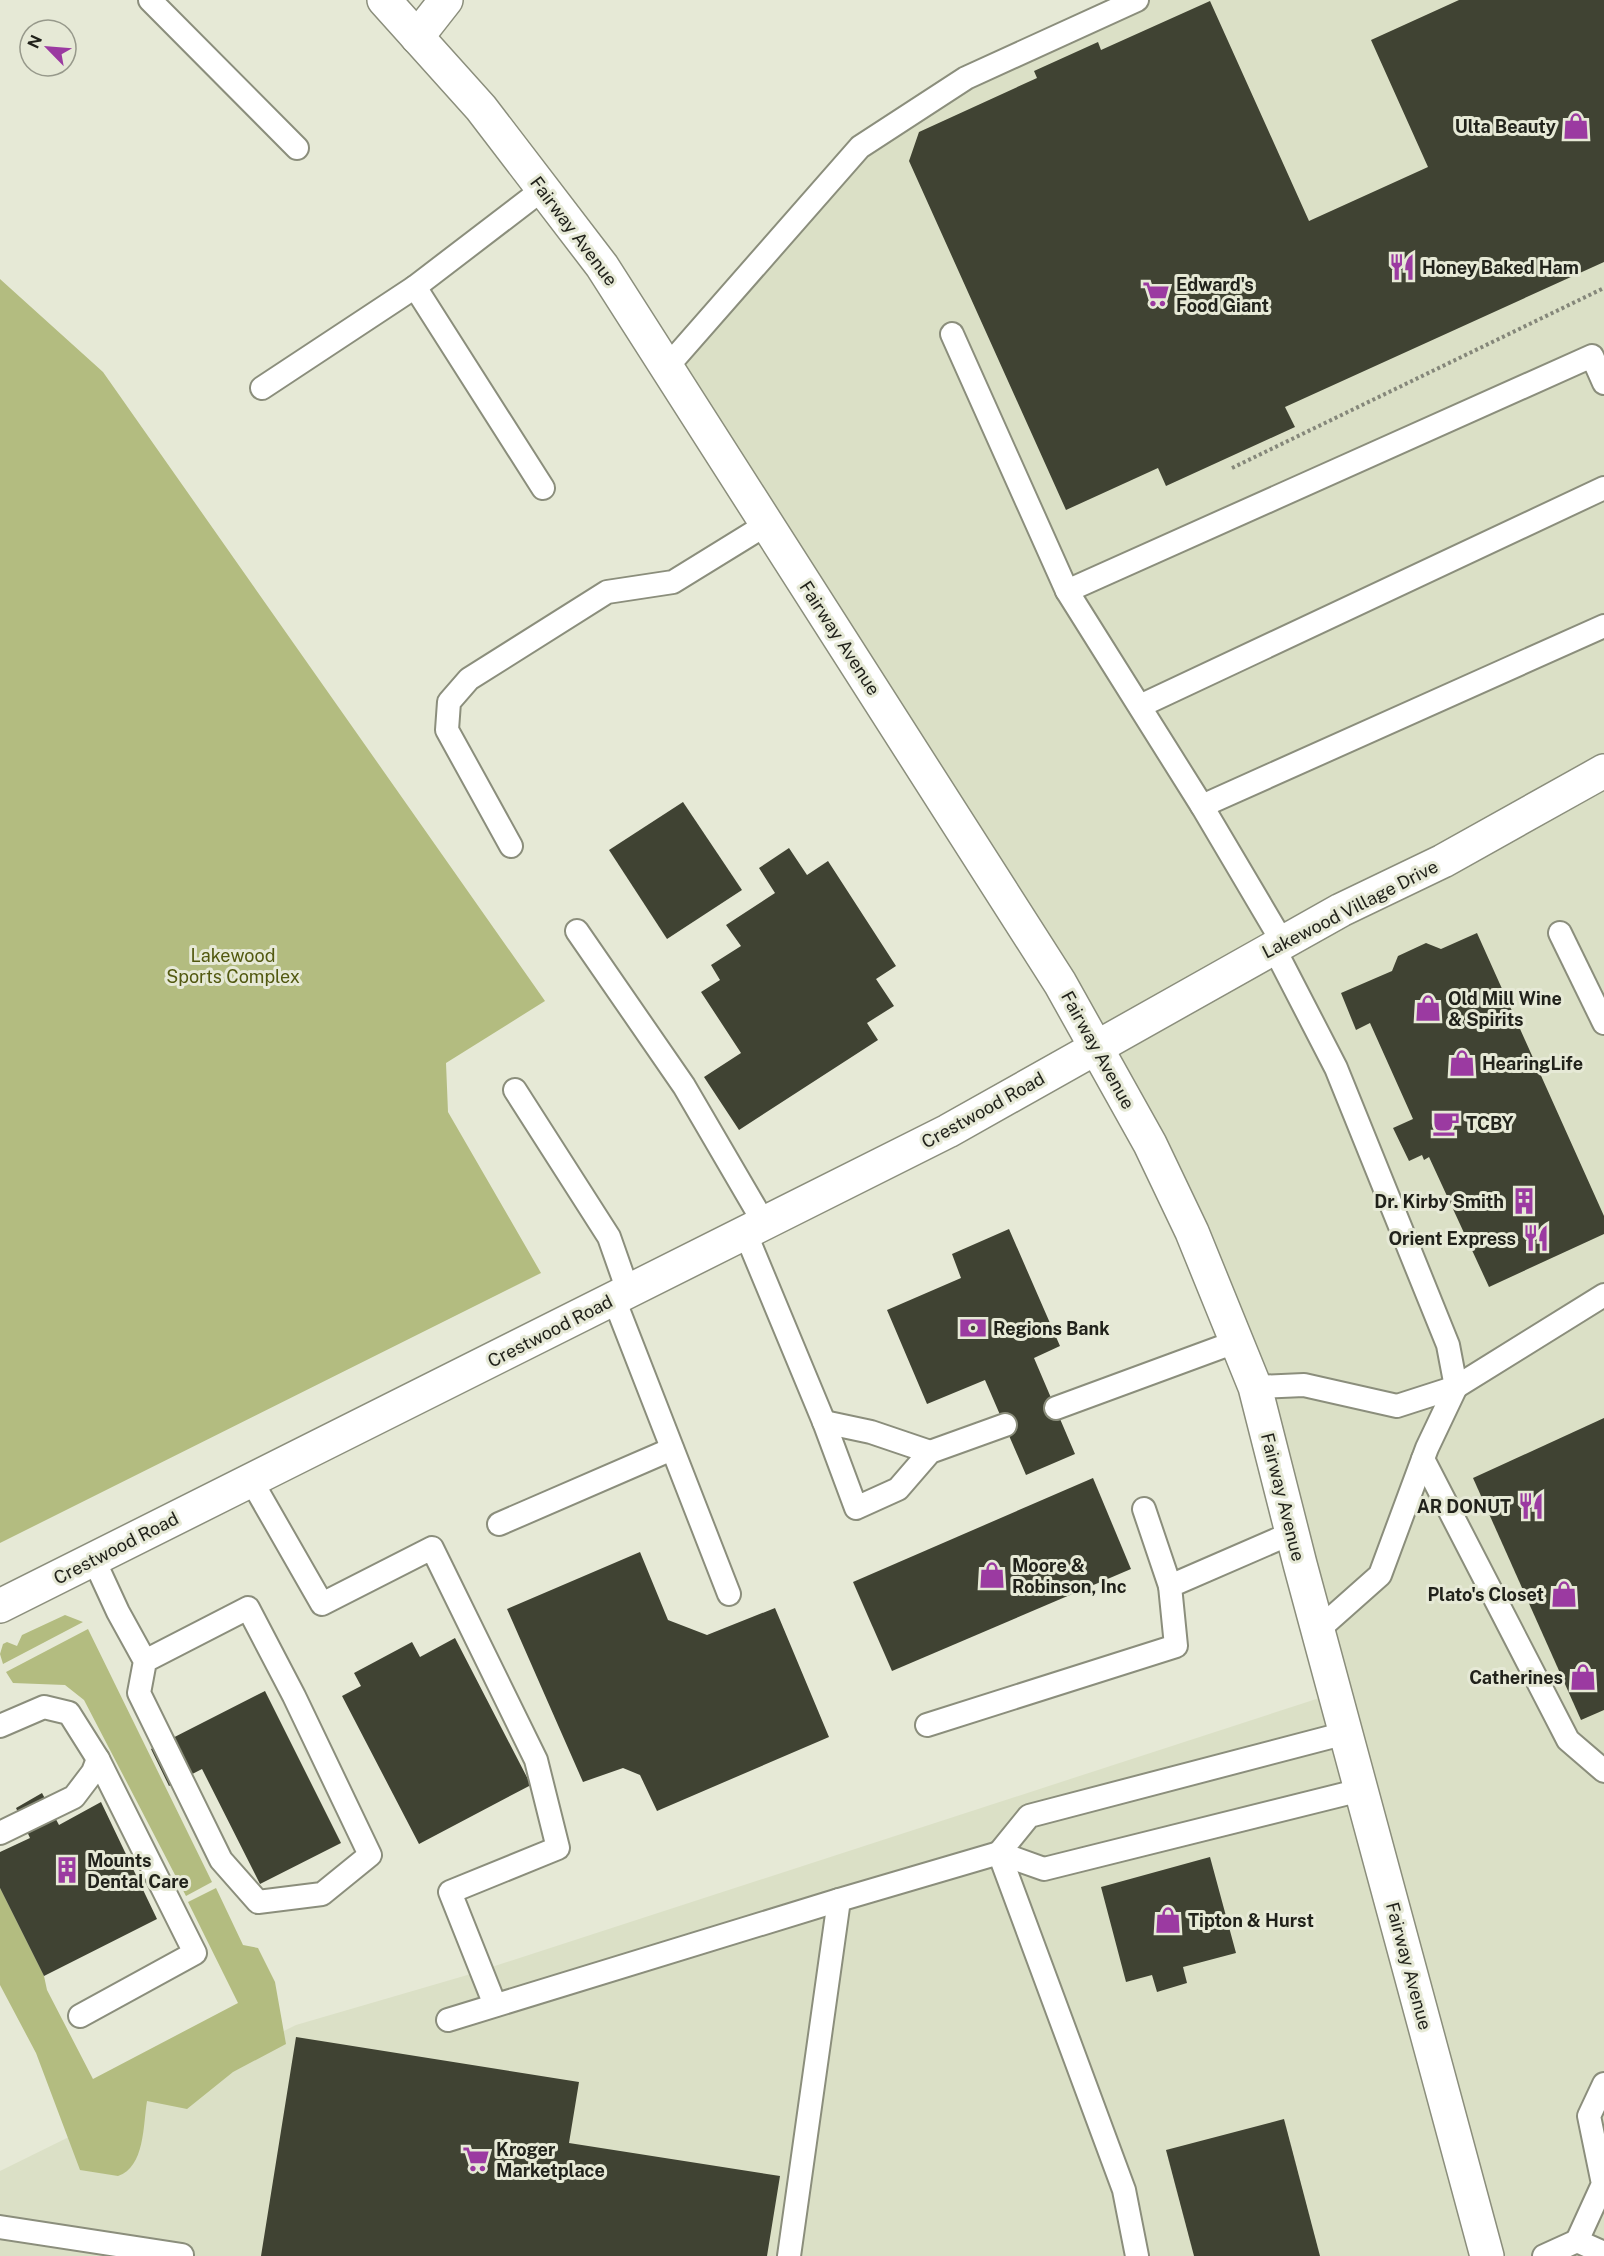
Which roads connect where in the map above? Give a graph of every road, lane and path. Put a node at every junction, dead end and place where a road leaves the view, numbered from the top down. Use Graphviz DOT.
graph roads {
  1 [pos="150,0"];
  2 [pos="384,0"];
  3 [pos="446,0"];
  4 [pos="1137,0"];
  5 [pos="417,37"];
  6 [pos="297,148"];
  7 [pos="543,189"];
  8 [pos="415,287"];
  9 [pos="1604,288"];
  10 [pos="952,334"];
  11 [pos="1598,354"];
  12 [pos="667,368"];
  13 [pos="1604,383"];
  14 [pos="262,388"];
  15 [pos="1232,468"];
  16 [pos="543,488"];
  17 [pos="1604,488"];
  18 [pos="767,524"];
  19 [pos="1067,591"];
  20 [pos="1604,626"];
  21 [pos="1140,706"];
  22 [pos="1604,771"];
  23 [pos="1202,806"];
  24 [pos="511,846"];
  25 [pos="577,931"];
  26 [pos="1560,933"];
  27 [pos="1278,945"];
  28 [pos="1604,1023"];
  29 [pos="1096,1047"];
  30 [pos="515,1090"];
  31 [pos="755,1228"];
  32 [pos="621,1295"];
  33 [pos="1604,1295"];
  34 [pos="1238,1341"];
  35 [pos="1255,1387"];
  36 [pos="1456,1387"];
  37 [pos="1056,1408"];
  38 [pos="824,1422"];
  39 [pos="1005,1425"];
  40 [pos="672,1449"];
  41 [pos="930,1452"];
  42 [pos="1423,1459"];
  43 [pos="251,1480"];
  44 [pos="1144,1509"];
  45 [pos="499,1524"];
  46 [pos="1292,1533"];
  47 [pos="94,1560"];
  48 [pos="1170,1586"];
  49 [pos="729,1594"];
  50 [pos="0,1606"];
  51 [pos="1318,1630"];
  52 [pos="145,1661"];
  53 [pos="927,1725"];
  54 [pos="0,1726"];
  55 [pos="1346,1733"];
  56 [pos="98,1759"];
  57 [pos="1604,1771"];
  58 [pos="1361,1790"];
  59 [pos="0,1833"];
  60 [pos="999,1853"];
  61 [pos="839,1900"];
  62 [pos="495,2005"];
  63 [pos="80,2016"];
  64 [pos="448,2020"];
  65 [pos="1604,2084"];
  66 [pos="1603,2182"];
  67 [pos="0,2227"];
  68 [pos="1577,2241"];
  69 [pos="1604,2253"];
  70 [pos="182,2254"];
  71 [pos="789,2256"];
  72 [pos="1137,2256"];
  73 [pos="1487,2256"];
  74 [pos="1544,2256"];
  1 -- 6 [label="lane"];
  2 -- 5 [label="street, Fairway Avenue"];
  3 -- 5 [label="street"];
  4 -- 12 [label="lane"];
  5 -- 7 [label="street, Fairway Avenue"];
  7 -- 8 [label="lane"];
  7 -- 12 [label="street, Fairway Avenue"];
  8 -- 14 [label="lane"];
  8 -- 16 [label="lane"];
  9 -- 15 [label="path"];
  10 -- 19 [label="lane"];
  11 -- 13 [label="lane"];
  11 -- 19 [label="lane"];
  12 -- 18 [label="street, Fairway Avenue"];
  17 -- 21 [label="lane"];
  18 -- 24 [label="lane"];
  18 -- 29 [label="street, Fairway Avenue"];
  19 -- 21 [label="lane"];
  20 -- 23 [label="lane"];
  21 -- 23 [label="lane"];
  22 -- 27 [label="street, Lakewood Village Drive"];
  23 -- 27 [label="lane"];
  25 -- 31 [label="lane"];
  26 -- 28 [label="lane"];
  27 -- 29 [label="street, Lakewood Village Drive"];
  27 -- 36 [label="lane"];
  29 -- 31 [label="street, Crestwood Road"];
  29 -- 34 [label="street, Fairway Avenue"];
  30 -- 32 [label="lane"];
  31 -- 32 [label="street, Crestwood Road"];
  31 -- 38 [label="lane"];
  32 -- 40 [label="lane"];
  32 -- 43 [label="street, Crestwood Road"];
  33 -- 36 [label="lane"];
  34 -- 35 [label="street, Fairway Avenue"];
  34 -- 37 [label="lane"];
  35 -- 36 [label="lane"];
  35 -- 46 [label="street, Fairway Avenue"];
  36 -- 42 [label="lane"];
  38 -- 41 [label="lane"];
  38 -- 41 [label="lane"];
  39 -- 41 [label="lane"];
  40 -- 45 [label="lane"];
  40 -- 49 [label="lane"];
  42 -- 51 [label="lane"];
  42 -- 57 [label="lane"];
  43 -- 47 [label="street, Crestwood Road"];
  43 -- 62 [label="lane"];
  44 -- 48 [label="lane"];
  46 -- 48 [label="lane"];
  46 -- 51 [label="street, Fairway Avenue"];
  47 -- 50 [label="street, Crestwood Road"];
  47 -- 52 [label="lane"];
  48 -- 53 [label="lane"];
  51 -- 55 [label="street, Fairway Avenue"];
  52 -- 52 [label="lane"];
  54 -- 56 [label="lane"];
  55 -- 58 [label="street, Fairway Avenue"];
  55 -- 60 [label="lane"];
  56 -- 59 [label="lane"];
  56 -- 63 [label="lane"];
  58 -- 60 [label="lane"];
  58 -- 73 [label="street, Fairway Avenue"];
  60 -- 61 [label="lane"];
  60 -- 72 [label="lane"];
  61 -- 62 [label="lane"];
  61 -- 71 [label="lane"];
  62 -- 64 [label="lane"];
  65 -- 66 [label="lane"];
  66 -- 68 [label="lane"];
  67 -- 70 [label="lane"];
  68 -- 69 [label="lane"];
  68 -- 74 [label="lane"];
}
